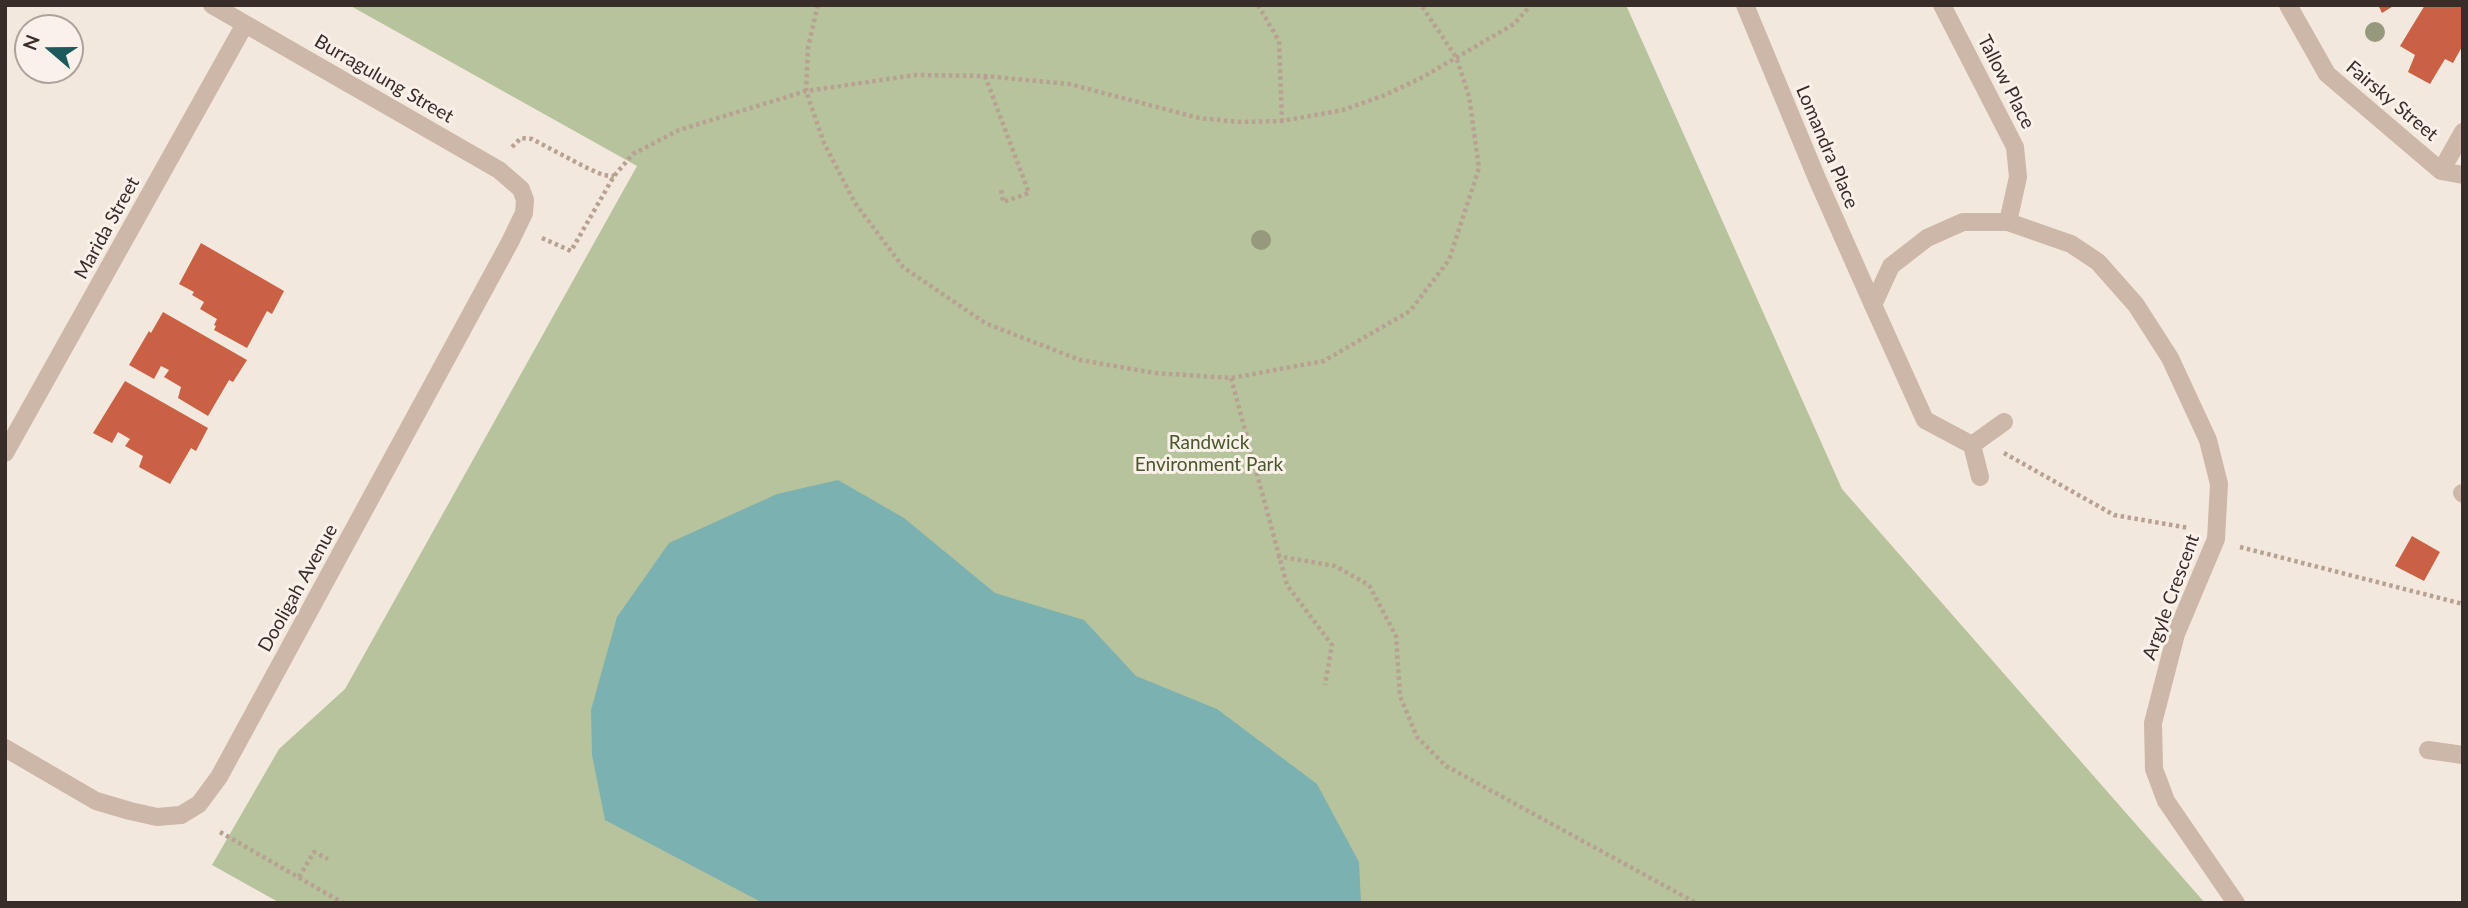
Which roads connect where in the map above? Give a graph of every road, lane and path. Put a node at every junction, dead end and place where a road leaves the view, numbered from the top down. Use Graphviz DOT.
graph roads {
  1 [pos="212,5"];
  2 [pos="818,5"];
  3 [pos="1258,5"];
  4 [pos="1421,5"];
  5 [pos="1531,5"];
  6 [pos="1745,5"];
  7 [pos="1942,5"];
  8 [pos="2288,5"];
  9 [pos="245,24"];
  10 [pos="1456,57"];
  11 [pos="985,76"];
  12 [pos="806,92"];
  13 [pos="1282,121"];
  14 [pos="2463,132"];
  15 [pos="512,147"];
  16 [pos="2441,171"];
  17 [pos="2463,175"];
  18 [pos="614,176"];
  19 [pos="1001,189"];
  20 [pos="525,200"];
  21 [pos="2008,222"];
  22 [pos="542,238"];
  23 [pos="1873,304"];
  24 [pos="1231,378"];
  25 [pos="2004,422"];
  26 [pos="1976,442"];
  27 [pos="5,453"];
  28 [pos="1980,477"];
  29 [pos="2189,528"];
  30 [pos="2216,539"];
  31 [pos="1277,556"];
  32 [pos="2463,604"];
  33 [pos="1325,685"];
  34 [pos="5,748"];
  35 [pos="2428,750"];
  36 [pos="2463,755"];
  37 [pos="220,832"];
  38 [pos="328,859"];
  39 [pos="299,877"];
  40 [pos="344,903"];
  41 [pos="1696,903"];
  42 [pos="2236,903"];
  1 -- 9 [label="street, Burragulung Street"];
  2 -- 12 [label="path"];
  3 -- 13 [label="path"];
  4 -- 10 [label="path"];
  5 -- 10 [label="path"];
  6 -- 23 [label="street, Lomandra Place"];
  7 -- 21 [label="street, Tallow Place"];
  8 -- 16 [label="street, Fairsky Street"];
  9 -- 20 [label="street, Burragulung Street"];
  9 -- 27 [label="street, Marida Street"];
  10 -- 13 [label="path"];
  10 -- 24 [label="path"];
  11 -- 12 [label="path"];
  11 -- 13 [label="path"];
  11 -- 19 [label="path"];
  12 -- 18 [label="path"];
  12 -- 24 [label="path"];
  14 -- 16 [label="street"];
  15 -- 18 [label="path"];
  16 -- 17 [label="street, Fairsky Street"];
  18 -- 22 [label="path"];
  20 -- 34 [label="street, Dooligah Avenue"];
  21 -- 23 [label="street, Argyle Crescent"];
  21 -- 30 [label="street, Argyle Crescent"];
  23 -- 26 [label="street"];
  24 -- 31 [label="path"];
  25 -- 26 [label="street"];
  26 -- 28 [label="street"];
  26 -- 29 [label="path"];
  30 -- 32 [label="path"];
  30 -- 42 [label="street, Argyle Crescent"];
  31 -- 33 [label="path"];
  31 -- 41 [label="path"];
  35 -- 36 [label="street"];
  37 -- 39 [label="path"];
  38 -- 39 [label="path"];
  39 -- 40 [label="path"];
}
